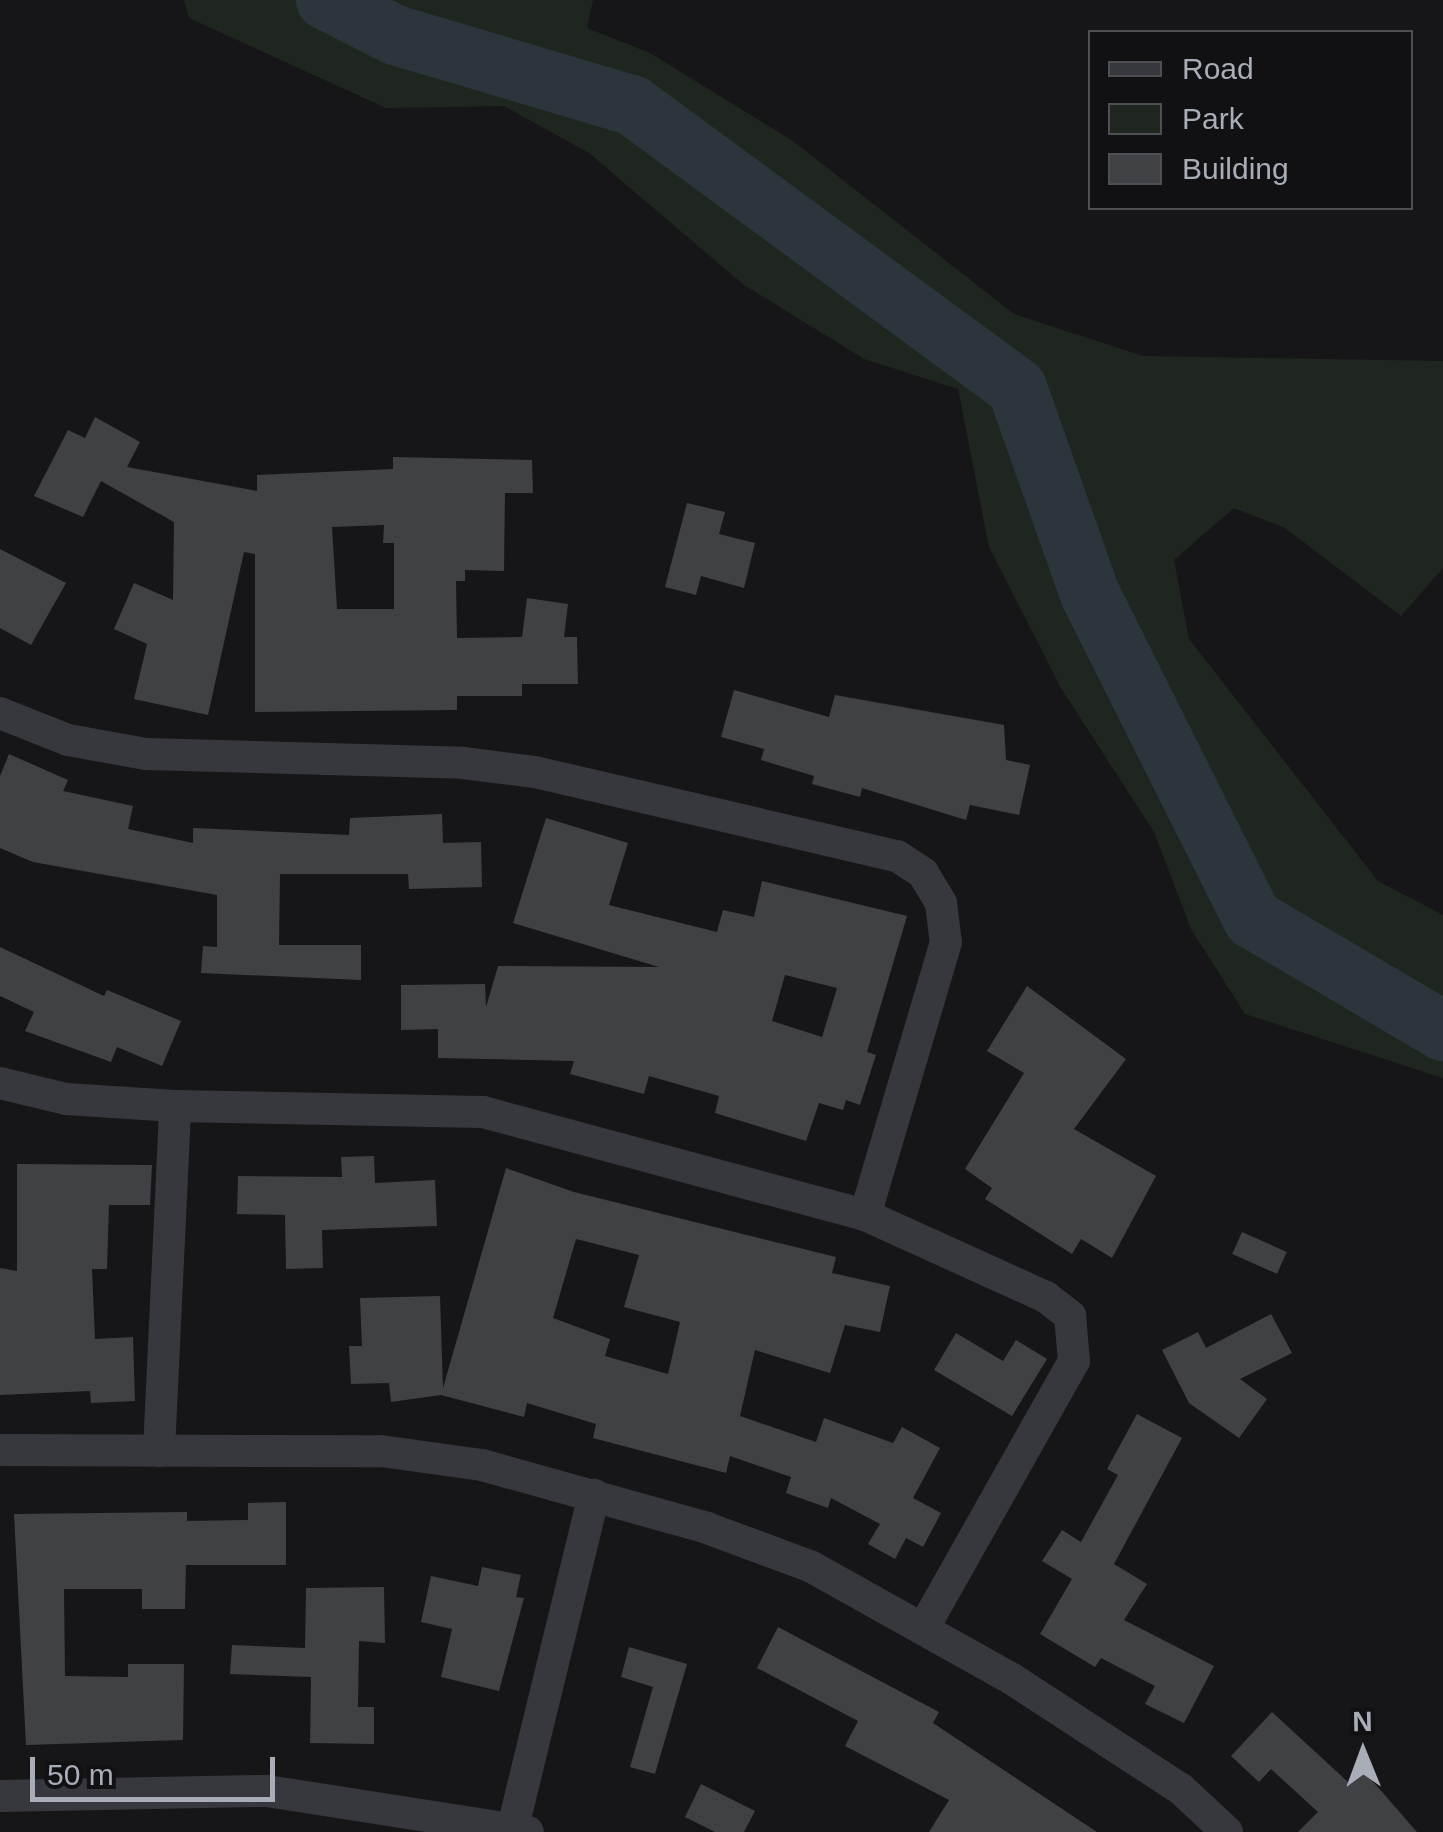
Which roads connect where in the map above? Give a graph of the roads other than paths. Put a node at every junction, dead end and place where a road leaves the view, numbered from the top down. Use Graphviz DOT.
graph roads {
  1 [pos="0,714"];
  2 [pos="0,1083"];
  3 [pos="175,1106"];
  4 [pos="865,1215"];
  5 [pos="0,1450"];
  6 [pos="159,1451"];
  7 [pos="594,1495"];
  8 [pos="924,1627"];
  9 [pos="0,1796"];
  10 [pos="520,1829"];
  11 [pos="1227,1832"];
  1 -- 4 [label="street"];
  2 -- 3 [label="street"];
  3 -- 4 [label="street"];
  3 -- 6 [label="street"];
  4 -- 8 [label="street"];
  5 -- 6 [label="street"];
  6 -- 7 [label="street"];
  7 -- 8 [label="street"];
  7 -- 10 [label="street"];
  8 -- 11 [label="street"];
  9 -- 10 [label="street"];
}
